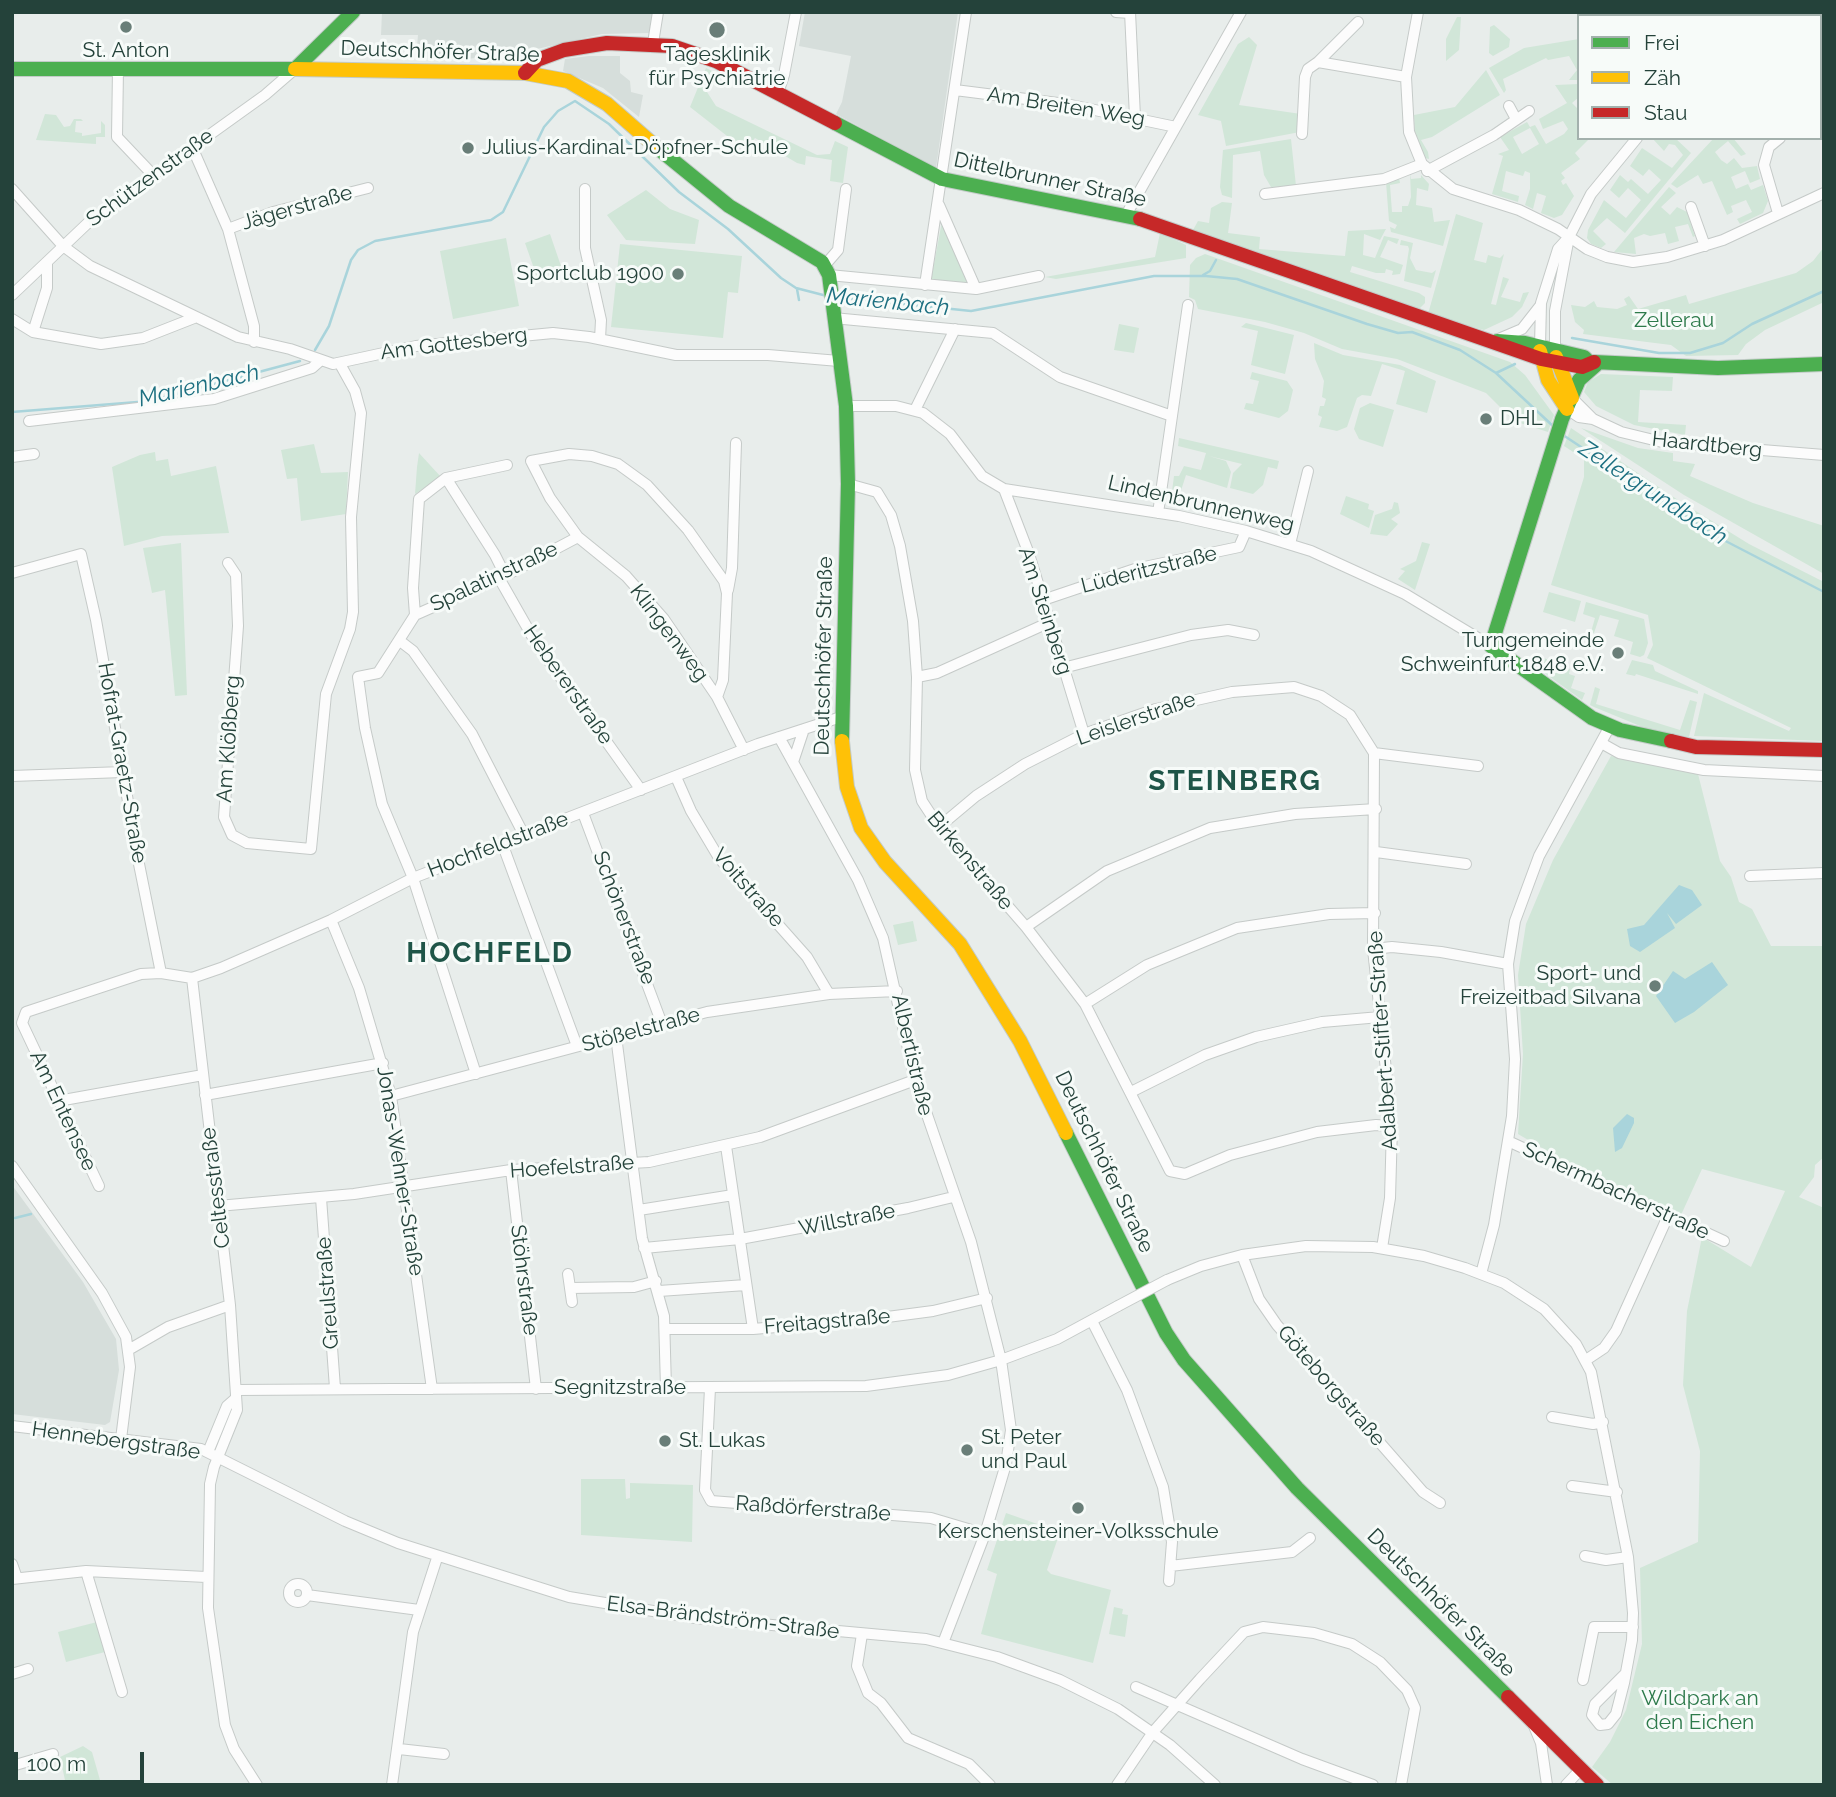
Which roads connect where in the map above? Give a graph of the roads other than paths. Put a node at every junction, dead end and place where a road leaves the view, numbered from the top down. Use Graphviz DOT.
graph roads {
  1 [pos="353,12"];
  2 [pos="658,12"];
  3 [pos="796,12"];
  4 [pos="966,12"];
  5 [pos="1116,12"];
  6 [pos="1241,12"];
  7 [pos="1418,12"];
  8 [pos="1130,13"];
  9 [pos="1358,22"];
  10 [pos="653,43"];
  11 [pos="1318,62"];
  12 [pos="12,69"];
  13 [pos="118,69"];
  14 [pos="295,69"];
  15 [pos="525,73"];
  16 [pos="1406,77"];
  17 [pos="955,90"];
  18 [pos="778,93"];
  19 [pos="1509,106"];
  20 [pos="1529,111"];
  21 [pos="1135,117"];
  22 [pos="1516,119"];
  23 [pos="1176,127"];
  24 [pos="1302,134"];
  25 [pos="1635,140"];
  26 [pos="1778,140"];
  27 [pos="192,147"];
  28 [pos="1425,168"];
  29 [pos="153,175"];
  30 [pos="942,179"];
  31 [pos="368,188"];
  32 [pos="12,189"];
  33 [pos="584,189"];
  34 [pos="846,189"];
  35 [pos="1824,193"];
  36 [pos="1265,194"];
  37 [pos="939,205"];
  38 [pos="1691,207"];
  39 [pos="1778,213"];
  40 [pos="1126,215"];
  41 [pos="228,229"];
  42 [pos="1569,237"];
  43 [pos="63,246"];
  44 [pos="1705,246"];
  45 [pos="47,263"];
  46 [pos="828,275"];
  47 [pos="1039,276"];
  48 [pos="925,285"];
  49 [pos="976,289"];
  50 [pos="12,295"];
  51 [pos="1541,303"];
  52 [pos="1188,306"];
  53 [pos="833,315"];
  54 [pos="194,318"];
  55 [pos="12,319"];
  56 [pos="955,329"];
  57 [pos="33,332"];
  58 [pos="600,339"];
  59 [pos="1492,341"];
  60 [pos="254,342"];
  61 [pos="1540,352"];
  62 [pos="1556,356"];
  63 [pos="316,358"];
  64 [pos="839,361"];
  65 [pos="1595,363"];
  66 [pos="340,364"];
  67 [pos="1824,364"];
  68 [pos="846,405"];
  69 [pos="915,410"];
  70 [pos="1567,410"];
  71 [pos="1172,416"];
  72 [pos="29,421"];
  73 [pos="736,443"];
  74 [pos="34,454"];
  75 [pos="1824,455"];
  76 [pos="12,457"];
  77 [pos="508,465"];
  78 [pos="1308,471"];
  79 [pos="446,478"];
  80 [pos="848,484"];
  81 [pos="1004,489"];
  82 [pos="1158,513"];
  83 [pos="1246,531"];
  84 [pos="578,537"];
  85 [pos="1290,544"];
  86 [pos="228,563"];
  87 [pos="12,573"];
  88 [pos="502,577"];
  89 [pos="727,593"];
  90 [pos="1043,600"];
  91 [pos="415,615"];
  92 [pos="1050,622"];
  93 [pos="1254,635"];
  94 [pos="400,641"];
  95 [pos="1491,646"];
  96 [pos="1063,668"];
  97 [pos="917,677"];
  98 [pos="717,698"];
  99 [pos="841,717"];
  100 [pos="1610,726"];
  101 [pos="804,729"];
  102 [pos="1084,734"];
  103 [pos="779,737"];
  104 [pos="1603,744"];
  105 [pos="744,750"];
  106 [pos="1824,750"];
  107 [pos="1374,753"];
  108 [pos="793,762"];
  109 [pos="1478,766"];
  110 [pos="123,772"];
  111 [pos="12,776"];
  112 [pos="1824,776"];
  113 [pos="676,777"];
  114 [pos="641,790"];
  115 [pos="1376,809"];
  116 [pos="583,813"];
  117 [pos="939,827"];
  118 [pos="524,835"];
  119 [pos="502,843"];
  120 [pos="1376,852"];
  121 [pos="1466,864"];
  122 [pos="1824,873"];
  123 [pos="1750,876"];
  124 [pos="413,878"];
  125 [pos="1375,913"];
  126 [pos="331,920"];
  127 [pos="1026,927"];
  128 [pos="1373,949"];
  129 [pos="1508,964"];
  130 [pos="161,973"];
  131 [pos="192,978"];
  132 [pos="897,991"];
  133 [pos="829,993"];
  134 [pos="1085,1004"];
  135 [pos="1380,1017"];
  136 [pos="662,1024"];
  137 [pos="616,1036"];
  138 [pos="577,1046"];
  139 [pos="383,1063"];
  140 [pos="476,1074"];
  141 [pos="203,1075"];
  142 [pos="915,1080"];
  143 [pos="1131,1092"];
  144 [pos="205,1095"];
  145 [pos="391,1096"];
  146 [pos="58,1101"];
  147 [pos="1392,1126"];
  148 [pos="1508,1141"];
  149 [pos="726,1146"];
  150 [pos="633,1164"];
  151 [pos="12,1166"];
  152 [pos="511,1170"];
  153 [pos="404,1185"];
  154 [pos="99,1186"];
  155 [pos="733,1195"];
  156 [pos="953,1197"];
  157 [pos="321,1198"];
  158 [pos="218,1206"];
  159 [pos="639,1210"];
  160 [pos="1668,1216"];
  161 [pos="740,1239"];
  162 [pos="1724,1241"];
  163 [pos="644,1248"];
  164 [pos="1382,1248"];
  165 [pos="1242,1255"];
  166 [pos="568,1274"];
  167 [pos="1481,1274"];
  168 [pos="746,1285"];
  169 [pos="657,1286"];
  170 [pos="571,1288"];
  171 [pos="987,1298"];
  172 [pos="572,1302"];
  173 [pos="230,1305"];
  174 [pos="1092,1321"];
  175 [pos="665,1329"];
  176 [pos="753,1329"];
  177 [pos="130,1349"];
  178 [pos="1001,1360"];
  179 [pos="1586,1360"];
  180 [pos="335,1388"];
  181 [pos="432,1388"];
  182 [pos="666,1388"];
  183 [pos="710,1388"];
  184 [pos="536,1389"];
  185 [pos="235,1395"];
  186 [pos="1552,1417"];
  187 [pos="1603,1422"];
  188 [pos="12,1426"];
  189 [pos="121,1439"];
  190 [pos="213,1455"];
  191 [pos="1572,1486"];
  192 [pos="1617,1492"];
  193 [pos="1440,1503"];
  194 [pos="985,1534"];
  195 [pos="1310,1538"];
  196 [pos="1585,1556"];
  197 [pos="1628,1557"];
  198 [pos="437,1558"];
  199 [pos="12,1564"];
  200 [pos="1170,1566"];
  201 [pos="86,1571"];
  202 [pos="206,1577"];
  203 [pos="15,1579"];
  204 [pos="1169,1581"];
  205 [pos="307,1595"];
  206 [pos="419,1610"];
  207 [pos="1633,1627"];
  208 [pos="862,1634"];
  209 [pos="943,1643"];
  210 [pos="28,1669"];
  211 [pos="12,1674"];
  212 [pos="1624,1675"];
  213 [pos="1583,1680"];
  214 [pos="1136,1687"];
  215 [pos="122,1692"];
  216 [pos="1177,1704"];
  217 [pos="1534,1726"];
  218 [pos="1153,1732"];
  219 [pos="399,1749"];
  220 [pos="53,1754"];
  221 [pos="444,1754"];
  222 [pos="12,1766"];
  223 [pos="1580,1770"];
  224 [pos="257,1785"];
  225 [pos="392,1785"];
  226 [pos="990,1785"];
  227 [pos="1117,1785"];
  228 [pos="1215,1785"];
  229 [pos="1373,1785"];
  230 [pos="1401,1785"];
  231 [pos="1547,1785"];
  232 [pos="1566,1785"];
  233 [pos="1597,1785"];
  1 -- 14 [label="main road"];
  2 -- 10 [label="street"];
  3 -- 18 [label="street"];
  4 -- 17 [label="street"];
  5 -- 8 [label="street"];
  6 -- 23 [label="street"];
  7 -- 16 [label="street"];
  8 -- 21 [label="street"];
  9 -- 11 [label="street"];
  10 -- 15 [label="main road, Dittelbrunner Straße"];
  10 -- 18 [label="main road, Dittelbrunner Straße"];
  11 -- 16 [label="street"];
  11 -- 24 [label="street"];
  12 -- 13 [label="main road, Deutschhöfer Straße"];
  13 -- 14 [label="main road, Deutschhöfer Straße"];
  13 -- 29 [label="street"];
  14 -- 15 [label="main road, Deutschhöfer Straße"];
  14 -- 27 [label="street, Schützenstraße"];
  15 -- 46 [label="main road, Deutschhöfer Straße"];
  16 -- 28 [label="street"];
  17 -- 21 [label="street, Am Breiten Weg"];
  17 -- 30 [label="street"];
  18 -- 30 [label="main road, Dittelbrunner Straße"];
  19 -- 22 [label="street"];
  20 -- 22 [label="street"];
  21 -- 23 [label="street, Am Breiten Weg"];
  22 -- 28 [label="street"];
  23 -- 40 [label="street"];
  25 -- 42 [label="street"];
  26 -- 39 [label="street"];
  27 -- 29 [label="street, Schützenstraße"];
  27 -- 41 [label="street"];
  28 -- 36 [label="street"];
  28 -- 42 [label="street"];
  29 -- 43 [label="street, Schützenstraße"];
  30 -- 37 [label="street"];
  30 -- 40 [label="main road, Dittelbrunner Straße"];
  31 -- 41 [label="street, Jägerstraße"];
  32 -- 43 [label="street, Am Gottesberg"];
  33 -- 58 [label="street"];
  34 -- 46 [label="street"];
  35 -- 39 [label="street"];
  37 -- 48 [label="street"];
  37 -- 49 [label="street"];
  38 -- 44 [label="street"];
  39 -- 44 [label="street"];
  40 -- 59 [label="main road, Dittelbrunner Straße"];
  41 -- 60 [label="street"];
  42 -- 44 [label="street"];
  42 -- 51 [label="street"];
  42 -- 62 [label="street"];
  43 -- 45 [label="street, Schützenstraße"];
  43 -- 54 [label="street, Am Gottesberg"];
  45 -- 50 [label="street, Schützenstraße"];
  45 -- 57 [label="street"];
  46 -- 48 [label="street"];
  46 -- 53 [label="main road, Deutschhöfer Straße"];
  47 -- 49 [label="street"];
  48 -- 49 [label="street"];
  51 -- 59 [label="street"];
  51 -- 61 [label="street"];
  52 -- 71 [label="street"];
  53 -- 56 [label="street"];
  53 -- 64 [label="main road, Deutschhöfer Straße"];
  54 -- 57 [label="street"];
  54 -- 60 [label="street, Am Gottesberg"];
  55 -- 57 [label="street"];
  56 -- 69 [label="street"];
  56 -- 71 [label="street"];
  58 -- 64 [label="street, Am Gottesberg"];
  58 -- 66 [label="street, Am Gottesberg"];
  59 -- 61 [label="main road, Dittelbrunner Straße"];
  60 -- 63 [label="street, Am Gottesberg"];
  61 -- 62 [label="main road, Dittelbrunner Straße"];
  61 -- 70 [label="main road"];
  62 -- 65 [label="main road, Dittelbrunner Straße"];
  62 -- 70 [label="main road"];
  63 -- 66 [label="street, Am Gottesberg"];
  63 -- 72 [label="street"];
  64 -- 68 [label="main road, Deutschhöfer Straße"];
  65 -- 67 [label="main road, Dittelbrunner Straße"];
  65 -- 70 [label="main road"];
  66 -- 86 [label="street, Am Klößberg"];
  68 -- 69 [label="street, Lindenbrunnenweg"];
  68 -- 80 [label="main road, Deutschhöfer Straße"];
  69 -- 81 [label="street, Lindenbrunnenweg"];
  70 -- 75 [label="street, Haardtberg"];
  70 -- 95 [label="main road"];
  71 -- 82 [label="street"];
  73 -- 89 [label="street"];
  74 -- 76 [label="street"];
  77 -- 79 [label="street"];
  78 -- 85 [label="street"];
  79 -- 88 [label="street, Hebererstraße"];
  79 -- 91 [label="street"];
  80 -- 97 [label="street, Birkenstraße"];
  80 -- 99 [label="main road, Deutschhöfer Straße"];
  81 -- 82 [label="street, Lindenbrunnenweg"];
  81 -- 90 [label="street, Am Steinberg"];
  82 -- 83 [label="street, Lindenbrunnenweg"];
  83 -- 85 [label="street, Lindenbrunnenweg"];
  83 -- 90 [label="street, Lüderitzstraße"];
  84 -- 88 [label="street, Spalatinstraße"];
  84 -- 89 [label="street, Klingenweg"];
  84 -- 98 [label="street, Klingenweg"];
  85 -- 95 [label="street, Lindenbrunnenweg"];
  87 -- 110 [label="street, Hofrat-Graetz-Straße"];
  88 -- 91 [label="street, Spalatinstraße"];
  88 -- 114 [label="street, Hebererstraße"];
  89 -- 98 [label="street"];
  90 -- 92 [label="street, Am Steinberg"];
  91 -- 94 [label="street, Spalatinstraße"];
  92 -- 96 [label="street, Am Steinberg"];
  92 -- 97 [label="street"];
  93 -- 96 [label="street"];
  94 -- 118 [label="street"];
  94 -- 124 [label="street, Spalatinstraße"];
  95 -- 100 [label="main road, Lindenbrunnenweg"];
  96 -- 102 [label="street, Am Steinberg"];
  97 -- 117 [label="street, Birkenstraße"];
  98 -- 105 [label="street, Klingenweg"];
  99 -- 101 [label="street, Hochfeldstraße"];
  99 -- 217 [label="main road, Deutschhöfer Straße"];
  100 -- 104 [label="street"];
  100 -- 106 [label="main road, Lindenbrunnenweg"];
  101 -- 103 [label="street, Hochfeldstraße"];
  101 -- 108 [label="street"];
  102 -- 107 [label="street, Leislerstraße"];
  102 -- 117 [label="street, Leislerstraße"];
  103 -- 105 [label="street, Hochfeldstraße"];
  103 -- 108 [label="street, Albertistraße"];
  104 -- 112 [label="street"];
  104 -- 129 [label="street"];
  105 -- 113 [label="street, Hochfeldstraße"];
  107 -- 109 [label="street"];
  107 -- 115 [label="street, Adalbert-Stifter-Straße"];
  108 -- 132 [label="street, Albertistraße"];
  110 -- 111 [label="street"];
  110 -- 130 [label="street, Hofrat-Graetz-Straße"];
  113 -- 114 [label="street, Hochfeldstraße"];
  113 -- 133 [label="street, Voitstraße"];
  114 -- 116 [label="street, Hochfeldstraße"];
  115 -- 120 [label="street, Adalbert-Stifter-Straße"];
  115 -- 127 [label="street"];
  116 -- 118 [label="street, Hochfeldstraße"];
  116 -- 136 [label="street, Schönerstraße"];
  117 -- 127 [label="street, Birkenstraße"];
  118 -- 119 [label="street, Hochfeldstraße"];
  119 -- 124 [label="street, Hochfeldstraße"];
  119 -- 138 [label="street"];
  120 -- 121 [label="street"];
  120 -- 125 [label="street, Adalbert-Stifter-Straße"];
  122 -- 123 [label="street"];
  124 -- 126 [label="street, Hochfeldstraße"];
  124 -- 140 [label="street"];
  125 -- 128 [label="street, Adalbert-Stifter-Straße"];
  125 -- 134 [label="street"];
  126 -- 131 [label="street, Hochfeldstraße"];
  126 -- 139 [label="street, Jonas-Wehner-Straße"];
  127 -- 134 [label="street, Birkenstraße"];
  128 -- 129 [label="street"];
  128 -- 135 [label="street, Adalbert-Stifter-Straße"];
  129 -- 148 [label="street"];
  130 -- 131 [label="street, Hochfeldstraße"];
  130 -- 146 [label="street, Am Entensee"];
  131 -- 141 [label="street, Celtesstraße"];
  132 -- 133 [label="street, Stößelstraße"];
  132 -- 142 [label="street, Albertistraße"];
  133 -- 136 [label="street, Stößelstraße"];
  134 -- 143 [label="street, Birkenstraße"];
  135 -- 143 [label="street"];
  135 -- 147 [label="street, Adalbert-Stifter-Straße"];
  136 -- 137 [label="street, Stößelstraße"];
  137 -- 138 [label="street, Stößelstraße"];
  137 -- 150 [label="street"];
  138 -- 140 [label="street, Stößelstraße"];
  139 -- 144 [label="street"];
  139 -- 145 [label="street, Jonas-Wehner-Straße"];
  140 -- 145 [label="street, Stößelstraße"];
  141 -- 144 [label="street, Celtesstraße"];
  141 -- 146 [label="street"];
  142 -- 149 [label="street, Hoefelstraße"];
  142 -- 156 [label="street, Albertistraße"];
  143 -- 147 [label="street, Birkenstraße"];
  144 -- 158 [label="street, Celtesstraße"];
  145 -- 153 [label="street, Jonas-Wehner-Straße"];
  146 -- 154 [label="street, Am Entensee"];
  147 -- 164 [label="street, Adalbert-Stifter-Straße"];
  148 -- 160 [label="street, Schermbacherstraße"];
  148 -- 167 [label="street"];
  149 -- 150 [label="street, Hoefelstraße"];
  149 -- 155 [label="street"];
  150 -- 152 [label="street, Hoefelstraße"];
  150 -- 159 [label="street"];
  151 -- 177 [label="street"];
  152 -- 153 [label="street, Hoefelstraße"];
  152 -- 184 [label="street, Stöhrstraße"];
  153 -- 157 [label="street, Hoefelstraße"];
  153 -- 181 [label="street, Jonas-Wehner-Straße"];
  155 -- 159 [label="street"];
  155 -- 161 [label="street"];
  156 -- 161 [label="street, Willstraße"];
  156 -- 171 [label="street, Albertistraße"];
  157 -- 158 [label="street, Hoefelstraße"];
  157 -- 180 [label="street, Greulstraße"];
  158 -- 173 [label="street, Celtesstraße"];
  159 -- 163 [label="street"];
  160 -- 162 [label="street, Schermbacherstraße"];
  160 -- 179 [label="street"];
  161 -- 163 [label="street, Willstraße"];
  161 -- 168 [label="street"];
  163 -- 169 [label="street"];
  164 -- 165 [label="street, Segnitzstraße"];
  164 -- 167 [label="street, Segnitzstraße"];
  165 -- 174 [label="street, Segnitzstraße, bridge"];
  165 -- 193 [label="street, Göteborgstraße"];
  166 -- 170 [label="street"];
  167 -- 179 [label="street, Segnitzstraße"];
  168 -- 169 [label="street"];
  168 -- 176 [label="street"];
  169 -- 170 [label="street"];
  169 -- 175 [label="street"];
  170 -- 172 [label="street"];
  171 -- 176 [label="street, Freitagstraße"];
  171 -- 178 [label="street, Albertistraße"];
  173 -- 177 [label="street"];
  173 -- 185 [label="street, Celtesstraße"];
  174 -- 178 [label="street, Segnitzstraße"];
  174 -- 200 [label="street"];
  175 -- 176 [label="street, Freitagstraße"];
  175 -- 182 [label="street"];
  177 -- 189 [label="street"];
  178 -- 183 [label="street, Segnitzstraße"];
  178 -- 194 [label="street, Albertistraße"];
  179 -- 187 [label="street"];
  180 -- 181 [label="street, Segnitzstraße"];
  180 -- 185 [label="street, Segnitzstraße"];
  181 -- 184 [label="street, Segnitzstraße"];
  182 -- 183 [label="street, Segnitzstraße"];
  182 -- 184 [label="street, Segnitzstraße"];
  183 -- 194 [label="street, Raßdörferstraße"];
  185 -- 190 [label="street"];
  186 -- 187 [label="street"];
  187 -- 192 [label="street"];
  188 -- 189 [label="street, Hennebergstraße"];
  189 -- 190 [label="street, Hennebergstraße"];
  190 -- 198 [label="street, Elsa-Brändström-Straße"];
  190 -- 202 [label="street"];
  191 -- 192 [label="street"];
  192 -- 197 [label="street"];
  194 -- 209 [label="street, Albertistraße"];
  195 -- 200 [label="street"];
  196 -- 197 [label="street"];
  197 -- 207 [label="street"];
  198 -- 206 [label="street"];
  198 -- 208 [label="street, Elsa-Brändström-Straße"];
  199 -- 203 [label="street"];
  200 -- 204 [label="street"];
  201 -- 202 [label="street"];
  201 -- 203 [label="street"];
  201 -- 215 [label="street"];
  202 -- 224 [label="street"];
  205 -- 206 [label="street"];
  206 -- 219 [label="street"];
  207 -- 212 [label="street"];
  207 -- 213 [label="street"];
  208 -- 209 [label="street, Elsa-Brändström-Straße"];
  208 -- 226 [label="street"];
  209 -- 218 [label="street, Elsa-Brändström-Straße"];
  210 -- 211 [label="street"];
  214 -- 216 [label="street"];
  216 -- 218 [label="street"];
  216 -- 229 [label="street"];
  216 -- 230 [label="street"];
  217 -- 223 [label="main road, Deutschhöfer Straße"];
  217 -- 231 [label="street"];
  218 -- 227 [label="street"];
  218 -- 228 [label="street, Elsa-Brändström-Straße"];
  219 -- 221 [label="street"];
  219 -- 225 [label="street"];
  220 -- 222 [label="street"];
  223 -- 232 [label="street"];
  223 -- 233 [label="main road, Deutschhöfer Straße"];
}
